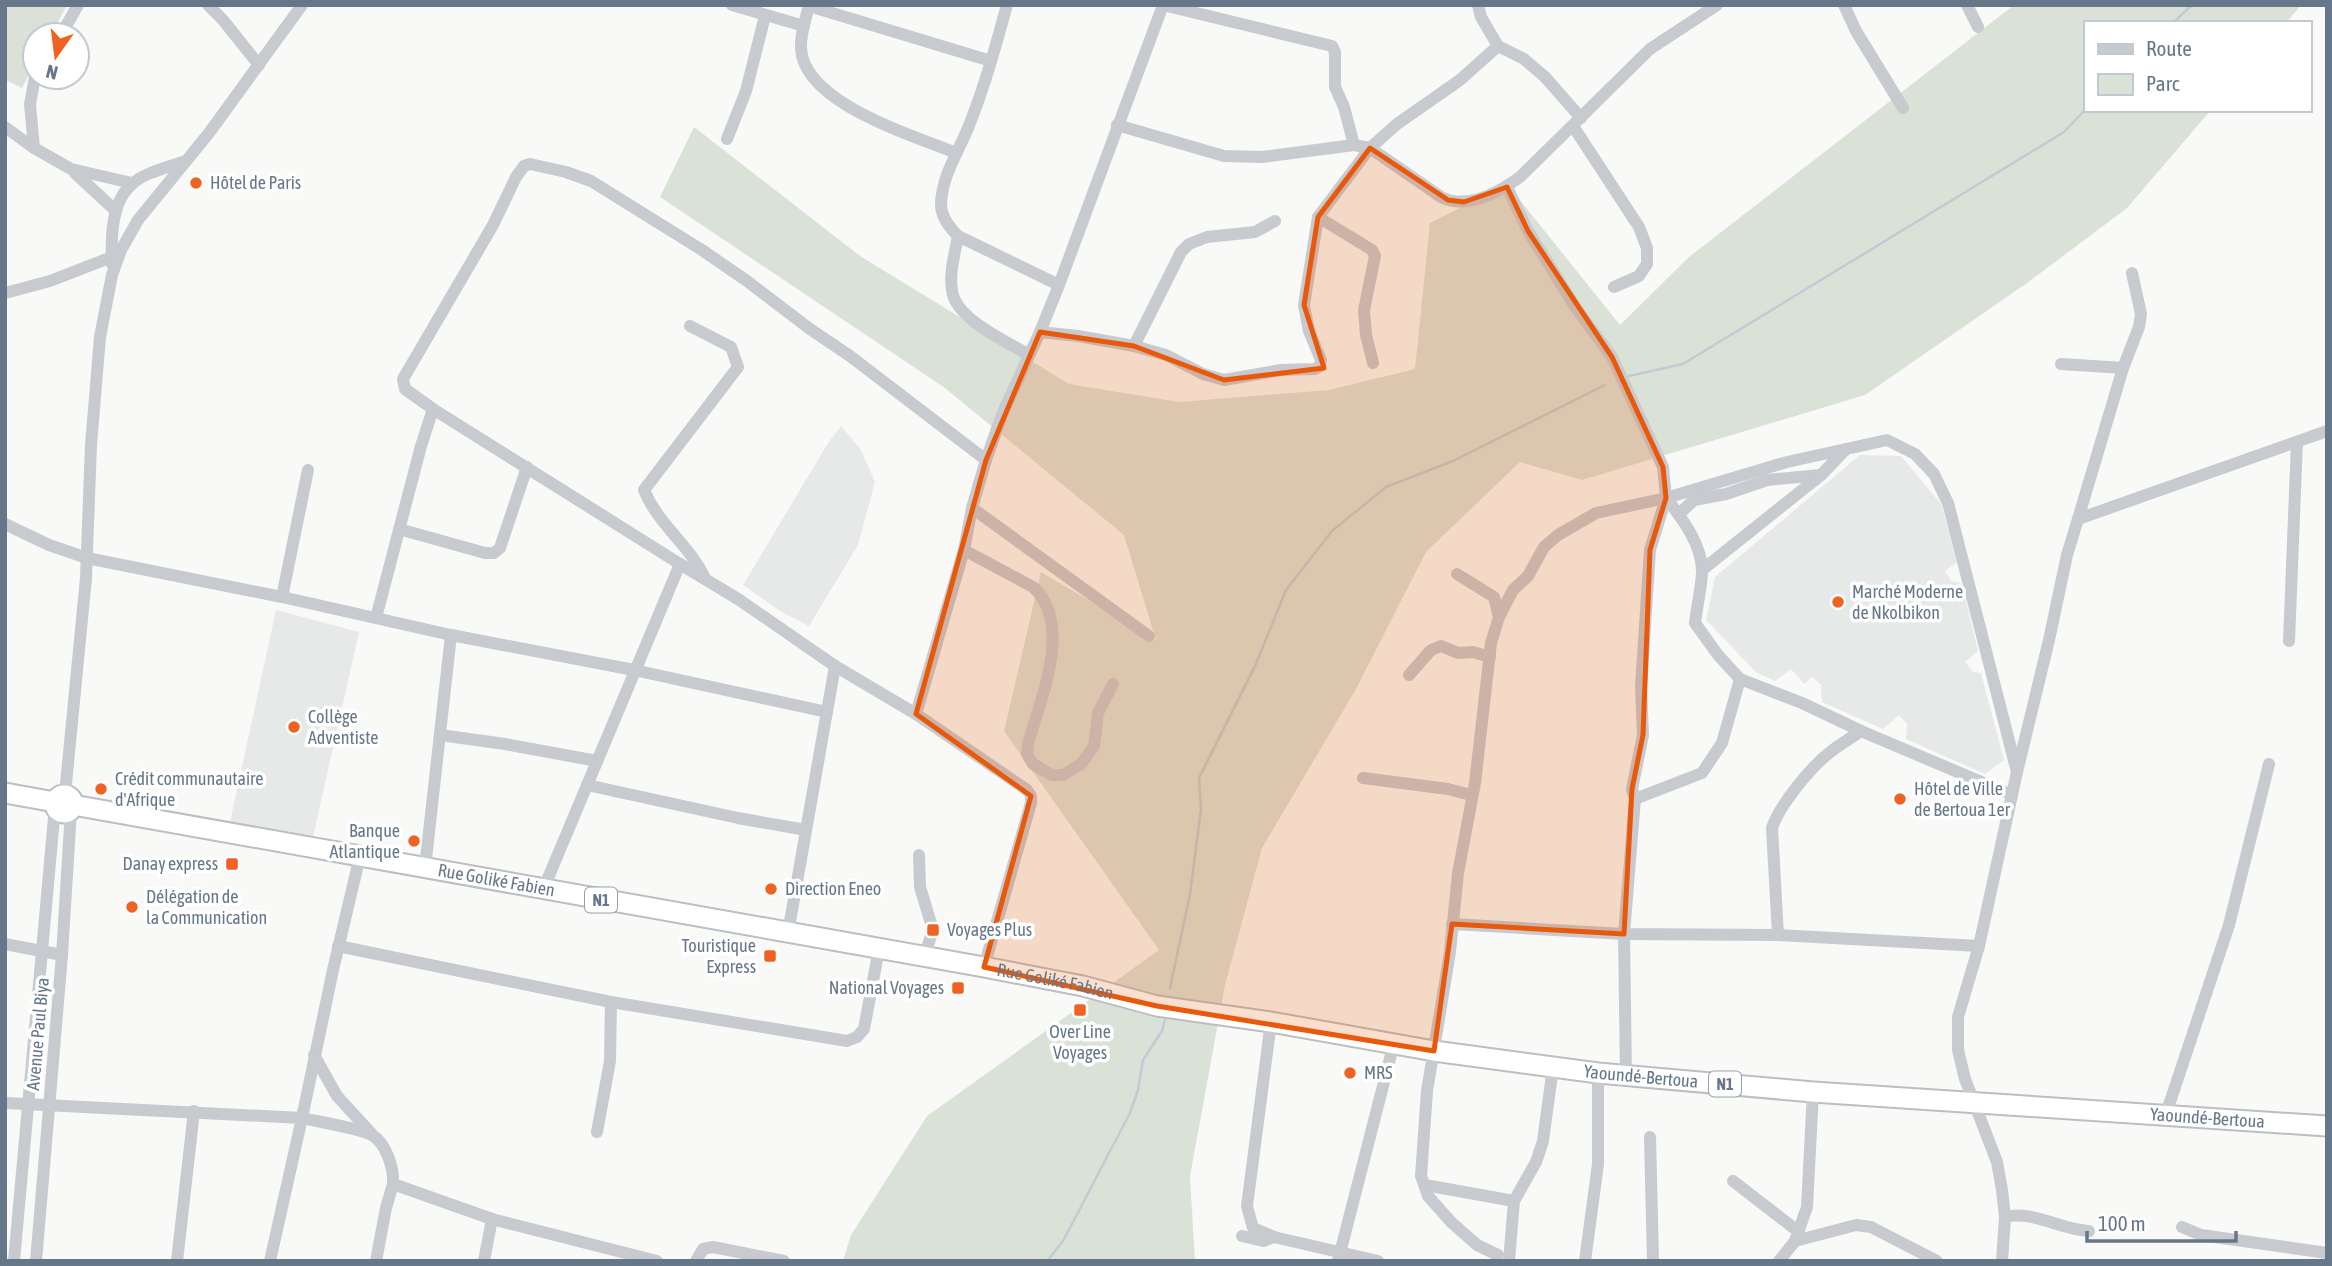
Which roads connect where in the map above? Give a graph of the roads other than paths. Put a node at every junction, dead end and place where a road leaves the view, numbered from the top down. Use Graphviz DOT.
graph roads {
  1 [pos="78,5"];
  2 [pos="208,5"];
  3 [pos="302,5"];
  4 [pos="732,5"];
  5 [pos="1007,5"];
  6 [pos="1163,5"];
  7 [pos="1478,5"];
  8 [pos="1717,5"];
  9 [pos="1844,5"];
  10 [pos="1967,5"];
  11 [pos="809,6"];
  12 [pos="1705,9"];
  13 [pos="765,16"];
  14 [pos="69,21"];
  15 [pos="804,26"];
  16 [pos="1978,27"];
  17 [pos="1498,46"];
  18 [pos="991,61"];
  19 [pos="259,65"];
  20 [pos="32,91"];
  21 [pos="1903,108"];
  22 [pos="1577,122"];
  23 [pos="1117,125"];
  24 [pos="5,127"];
  25 [pos="727,139"];
  26 [pos="1354,145"];
  27 [pos="34,148"];
  28 [pos="1370,148"];
  29 [pos="956,153"];
  30 [pos="186,160"];
  31 [pos="71,169"];
  32 [pos="132,183"];
  33 [pos="1507,187"];
  34 [pos="116,211"];
  35 [pos="1318,217"];
  36 [pos="1275,221"];
  37 [pos="958,236"];
  38 [pos="111,257"];
  39 [pos="2132,273"];
  40 [pos="112,275"];
  41 [pos="1059,285"];
  42 [pos="1614,287"];
  43 [pos="5,293"];
  44 [pos="690,326"];
  45 [pos="1040,332"];
  46 [pos="1134,346"];
  47 [pos="1029,355"];
  48 [pos="1373,363"];
  49 [pos="2061,364"];
  50 [pos="2123,368"];
  51 [pos="433,409"];
  52 [pos="2327,431"];
  53 [pos="2297,442"];
  54 [pos="1846,449"];
  55 [pos="986,460"];
  56 [pos="527,467"];
  57 [pos="309,470"];
  58 [pos="1821,475"];
  59 [pos="1666,498"];
  60 [pos="972,508"];
  61 [pos="1679,514"];
  62 [pos="2078,519"];
  63 [pos="5,524"];
  64 [pos="399,529"];
  65 [pos="964,550"];
  66 [pos="87,558"];
  67 [pos="680,564"];
  68 [pos="1702,570"];
  69 [pos="1457,574"];
  70 [pos="706,578"];
  71 [pos="282,597"];
  72 [pos="1499,617"];
  73 [pos="376,618"];
  74 [pos="451,635"];
  75 [pos="1149,636"];
  76 [pos="2289,641"];
  77 [pos="1490,657"];
  78 [pos="835,666"];
  79 [pos="634,670"];
  80 [pos="1409,675"];
  81 [pos="1740,679"];
  82 [pos="1113,684"];
  83 [pos="827,712"];
  84 [pos="916,714"];
  85 [pos="1861,731"];
  86 [pos="440,735"];
  87 [pos="597,761"];
  88 [pos="2269,764"];
  89 [pos="2017,772"];
  90 [pos="1363,778"];
  91 [pos="587,785"];
  92 [pos="5,793"];
  93 [pos="1471,795"];
  94 [pos="2012,795"];
  95 [pos="1636,799"];
  96 [pos="64,804"];
  97 [pos="806,830"];
  98 [pos="919,855"];
  99 [pos="360,856"];
  100 [pos="425,868"];
  101 [pos="543,890"];
  102 [pos="1452,924"];
  103 [pos="788,933"];
  104 [pos="1624,934"];
  105 [pos="1778,935"];
  106 [pos="5,944"];
  107 [pos="338,946"];
  108 [pos="1979,946"];
  109 [pos="879,949"];
  110 [pos="43,952"];
  111 [pos="62,955"];
  112 [pos="924,957"];
  113 [pos="984,967"];
  114 [pos="1128,997"];
  115 [pos="611,1002"];
  116 [pos="1270,1022"];
  117 [pos="1394,1043"];
  118 [pos="1434,1051"];
  119 [pos="314,1055"];
  120 [pos="1553,1068"];
  121 [pos="1598,1073"];
  122 [pos="1626,1076"];
  123 [pos="1813,1092"];
  124 [pos="1972,1102"];
  125 [pos="5,1103"];
  126 [pos="28,1104"];
  127 [pos="49,1105"];
  128 [pos="194,1111"];
  129 [pos="2165,1117"];
  130 [pos="302,1118"];
  131 [pos="2327,1126"];
  132 [pos="597,1132"];
  133 [pos="372,1135"];
  134 [pos="1650,1137"];
  135 [pos="1733,1181"];
  136 [pos="393,1184"];
  137 [pos="1424,1185"];
  138 [pos="1514,1201"];
  139 [pos="2005,1217"];
  140 [pos="492,1219"];
  141 [pos="2182,1227"];
  142 [pos="2089,1231"];
  143 [pos="1242,1236"];
  144 [pos="1274,1237"];
  145 [pos="1797,1237"];
  146 [pos="595,1246"];
  147 [pos="12,1252"];
  148 [pos="2327,1253"];
  149 [pos="37,1255"];
  150 [pos="1339,1256"];
  151 [pos="1503,1258"];
  152 [pos="177,1261"];
  153 [pos="270,1261"];
  154 [pos="376,1261"];
  155 [pos="484,1261"];
  156 [pos="591,1261"];
  157 [pos="657,1261"];
  158 [pos="696,1261"];
  159 [pos="784,1261"];
  160 [pos="1378,1261"];
  161 [pos="1585,1261"];
  162 [pos="1653,1261"];
  163 [pos="1779,1261"];
  164 [pos="1937,1261"];
  165 [pos="2002,1261"];
  1 -- 14 [label="street"];
  2 -- 19 [label="street"];
  3 -- 19 [label="street"];
  4 -- 13 [label="street"];
  5 -- 18 [label="street"];
  6 -- 23 [label="street"];
  6 -- 26 [label="street"];
  7 -- 17 [label="street"];
  8 -- 12 [label="street"];
  9 -- 21 [label="street"];
  10 -- 16 [label="street"];
  11 -- 15 [label="street"];
  11 -- 18 [label="street"];
  12 -- 22 [label="street"];
  13 -- 15 [label="street"];
  13 -- 25 [label="street"];
  15 -- 29 [label="street"];
  17 -- 22 [label="street"];
  17 -- 28 [label="street"];
  18 -- 29 [label="street"];
  19 -- 30 [label="street"];
  20 -- 27 [label="street"];
  22 -- 33 [label="street"];
  22 -- 42 [label="street"];
  23 -- 26 [label="street"];
  23 -- 41 [label="street"];
  24 -- 27 [label="street"];
  26 -- 28 [label="street"];
  27 -- 31 [label="street"];
  28 -- 33 [label="street"];
  28 -- 35 [label="street"];
  29 -- 37 [label="street"];
  30 -- 32 [label="street"];
  30 -- 40 [label="street"];
  31 -- 32 [label="street"];
  31 -- 34 [label="street"];
  32 -- 34 [label="street"];
  33 -- 59 [label="street"];
  34 -- 38 [label="street"];
  35 -- 46 [label="street"];
  35 -- 48 [label="street"];
  36 -- 46 [label="street"];
  37 -- 41 [label="street"];
  37 -- 47 [label="street"];
  38 -- 40 [label="street"];
  38 -- 43 [label="street"];
  39 -- 50 [label="street"];
  40 -- 66 [label="street"];
  41 -- 45 [label="street"];
  44 -- 70 [label="street"];
  45 -- 46 [label="street"];
  45 -- 47 [label="street"];
  47 -- 55 [label="street"];
  49 -- 50 [label="street"];
  50 -- 62 [label="street"];
  51 -- 55 [label="street"];
  51 -- 56 [label="street"];
  51 -- 64 [label="street"];
  52 -- 53 [label="street"];
  53 -- 62 [label="street"];
  53 -- 76 [label="street"];
  54 -- 58 [label="street"];
  54 -- 59 [label="street"];
  54 -- 89 [label="street"];
  55 -- 60 [label="street"];
  56 -- 64 [label="street"];
  56 -- 67 [label="street"];
  57 -- 71 [label="street"];
  58 -- 61 [label="street"];
  58 -- 68 [label="street"];
  59 -- 61 [label="street"];
  59 -- 72 [label="street"];
  59 -- 95 [label="street"];
  60 -- 65 [label="street"];
  60 -- 75 [label="street"];
  61 -- 68 [label="street"];
  62 -- 89 [label="street"];
  63 -- 66 [label="street"];
  64 -- 73 [label="street"];
  65 -- 82 [label="street"];
  65 -- 84 [label="street"];
  66 -- 71 [label="street"];
  66 -- 96 [label="street"];
  67 -- 70 [label="street"];
  67 -- 79 [label="street"];
  68 -- 81 [label="street"];
  69 -- 72 [label="street"];
  70 -- 78 [label="street"];
  71 -- 73 [label="street"];
  72 -- 77 [label="street"];
  73 -- 74 [label="street"];
  74 -- 79 [label="street"];
  74 -- 86 [label="street"];
  77 -- 80 [label="street"];
  77 -- 93 [label="street"];
  78 -- 83 [label="street"];
  78 -- 84 [label="street"];
  79 -- 83 [label="street"];
  79 -- 87 [label="street"];
  81 -- 85 [label="street"];
  81 -- 95 [label="street"];
  83 -- 97 [label="street"];
  84 -- 113 [label="street"];
  85 -- 94 [label="street"];
  85 -- 105 [label="street"];
  86 -- 87 [label="street"];
  86 -- 100 [label="street"];
  87 -- 91 [label="street"];
  88 -- 129 [label="street"];
  89 -- 94 [label="street"];
  90 -- 93 [label="street"];
  91 -- 97 [label="street"];
  91 -- 101 [label="street"];
  92 -- 96 [label="highway, N1"];
  93 -- 102 [label="street"];
  94 -- 108 [label="street"];
  95 -- 104 [label="street"];
  96 -- 99 [label="highway, Rue Goliké Fabien / N1"];
  96 -- 110 [label="street"];
  96 -- 111 [label="street, Avenue Paul Biya"];
  97 -- 103 [label="street"];
  98 -- 112 [label="street"];
  99 -- 100 [label="highway, Rue Goliké Fabien / N1"];
  99 -- 107 [label="street"];
  100 -- 101 [label="highway, Rue Goliké Fabien / N1"];
  101 -- 103 [label="highway, Rue Goliké Fabien / N1"];
  102 -- 104 [label="street"];
  102 -- 118 [label="street"];
  103 -- 109 [label="highway, Rue Goliké Fabien / N1"];
  104 -- 105 [label="street"];
  104 -- 122 [label="street"];
  105 -- 108 [label="street"];
  106 -- 110 [label="street"];
  107 -- 115 [label="street"];
  107 -- 119 [label="street"];
  108 -- 124 [label="street"];
  109 -- 112 [label="highway, Rue Goliké Fabien / N1"];
  109 -- 115 [label="street"];
  110 -- 111 [label="street"];
  110 -- 126 [label="street"];
  111 -- 127 [label="street, Avenue Paul Biya"];
  112 -- 113 [label="highway, Rue Goliké Fabien / N1"];
  113 -- 114 [label="highway, Rue Goliké Fabien / N1"];
  114 -- 116 [label="highway, Yaoundé-Bertoua / N1"];
  115 -- 132 [label="street"];
  116 -- 117 [label="highway, Yaoundé-Bertoua / N1"];
  116 -- 144 [label="street"];
  117 -- 118 [label="highway, Yaoundé-Bertoua / N1"];
  117 -- 150 [label="street"];
  118 -- 120 [label="highway, Yaoundé-Bertoua / N1"];
  118 -- 137 [label="street"];
  119 -- 130 [label="street"];
  119 -- 133 [label="street"];
  120 -- 121 [label="highway, Yaoundé-Bertoua / N1"];
  120 -- 138 [label="street"];
  121 -- 122 [label="highway, Yaoundé-Bertoua / N1"];
  121 -- 161 [label="street"];
  122 -- 123 [label="highway, Yaoundé-Bertoua / N1"];
  123 -- 124 [label="highway, Yaoundé-Bertoua / N1"];
  123 -- 145 [label="street"];
  124 -- 129 [label="highway, Yaoundé-Bertoua / N1"];
  124 -- 139 [label="street"];
  125 -- 126 [label="street"];
  126 -- 127 [label="street"];
  126 -- 147 [label="street"];
  127 -- 128 [label="street"];
  127 -- 149 [label="street, Avenue Paul Biya"];
  128 -- 130 [label="street"];
  128 -- 152 [label="street"];
  129 -- 131 [label="highway, Yaoundé-Bertoua / N1"];
  130 -- 133 [label="street"];
  130 -- 153 [label="street"];
  133 -- 136 [label="street"];
  134 -- 162 [label="street"];
  135 -- 145 [label="street"];
  136 -- 140 [label="street"];
  136 -- 154 [label="street"];
  137 -- 138 [label="street"];
  137 -- 151 [label="street"];
  138 -- 151 [label="street"];
  139 -- 142 [label="street"];
  139 -- 165 [label="street"];
  140 -- 146 [label="street"];
  140 -- 155 [label="street"];
  141 -- 148 [label="street"];
  143 -- 144 [label="street"];
  144 -- 150 [label="street"];
  145 -- 163 [label="street"];
  145 -- 164 [label="street"];
  146 -- 156 [label="street"];
  146 -- 157 [label="street"];
  147 -- 149 [label="street"];
  150 -- 160 [label="street"];
  158 -- 159 [label="street"];
}
